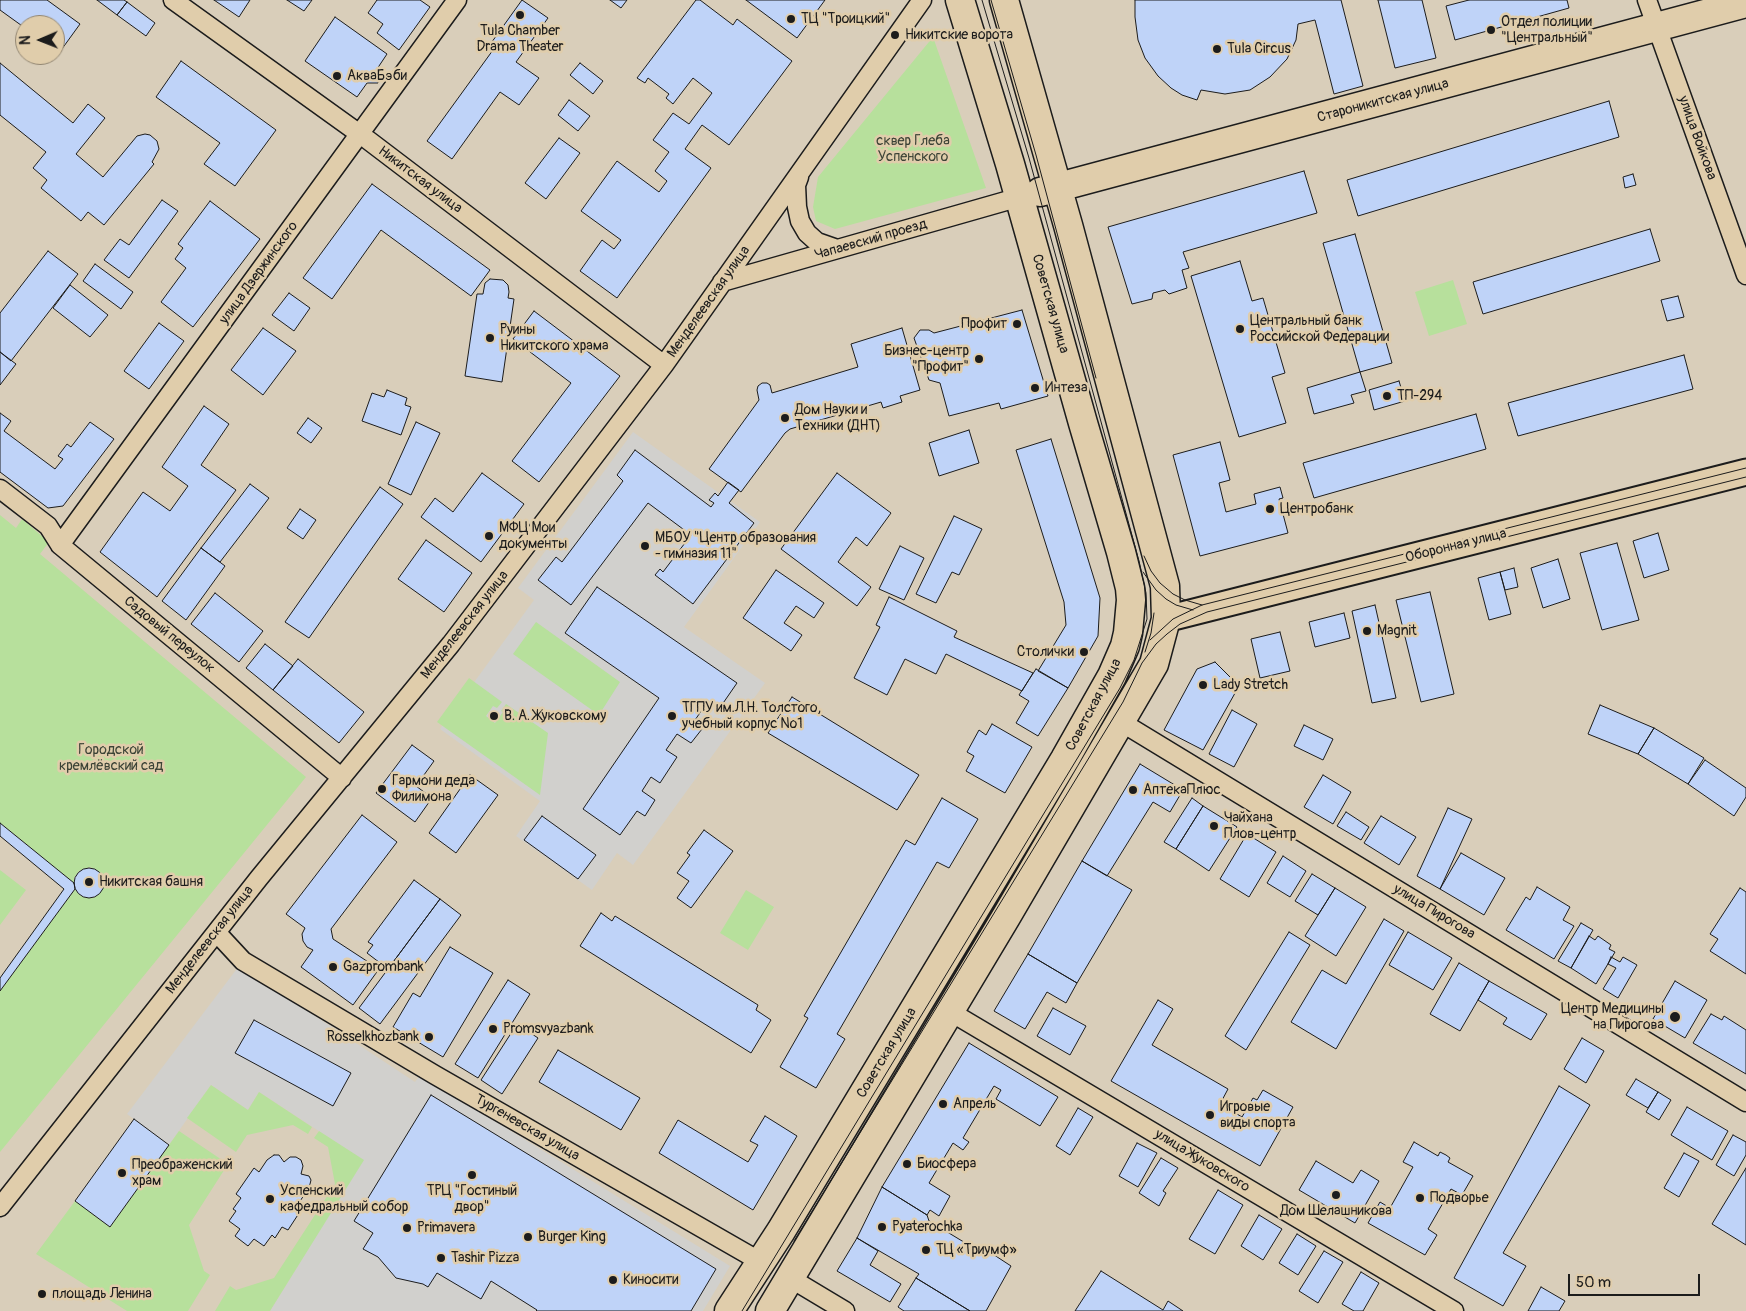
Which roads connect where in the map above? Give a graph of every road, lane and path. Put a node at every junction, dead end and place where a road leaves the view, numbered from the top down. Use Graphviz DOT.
graph roads {
  1 [pos="172,0"];
  2 [pos="457,0"];
  3 [pos="922,0"];
  4 [pos="960,0"];
  5 [pos="1004,0"];
  6 [pos="1647,0"];
  7 [pos="1746,3"];
  8 [pos="1657,28"];
  9 [pos="360,135"];
  10 [pos="800,174"];
  11 [pos="1057,188"];
  12 [pos="1020,197"];
  13 [pos="837,249"];
  14 [pos="1746,276"];
  15 [pos="722,282"];
  16 [pos="664,365"];
  17 [pos="1746,472"];
  18 [pos="0,488"];
  19 [pos="60,545"];
  20 [pos="1130,619"];
  21 [pos="1166,619"];
  22 [pos="1121,722"];
  23 [pos="342,778"];
  24 [pos="217,933"];
  25 [pos="949,1011"];
  26 [pos="1746,1102"];
  27 [pos="0,1207"];
  28 [pos="761,1262"];
  29 [pos="790,1278"];
  30 [pos="729,1311"];
  31 [pos="770,1311"];
  32 [pos="845,1311"];
  33 [pos="1454,1311"];
  1 -- 9 [label="street, Никитская улица"];
  2 -- 9 [label="street, улица Дзержинского"];
  3 -- 10 [label="street, Менделеевская улица"];
  4 -- 12 [label="main road, Советская улица"];
  5 -- 11 [label="main road"];
  6 -- 8 [label="street, улица Войкова"];
  7 -- 8 [label="main road, Староникитская улица"];
  8 -- 11 [label="main road, Староникитская улица"];
  8 -- 14 [label="street, улица Войкова"];
  9 -- 16 [label="street, Никитская улица"];
  9 -- 19 [label="street, улица Дзержинского"];
  10 -- 13 [label="street"];
  10 -- 15 [label="street, Менделеевская улица"];
  11 -- 12 [label="main road, Староникитская улица"];
  11 -- 21 [label="main road"];
  12 -- 13 [label="street, Чапаевский проезд"];
  12 -- 20 [label="main road, Советская улица"];
  13 -- 15 [label="street, Чапаевский проезд"];
  15 -- 16 [label="street, Менделеевская улица"];
  16 -- 23 [label="street, Менделеевская улица"];
  17 -- 21 [label="main road, Оборонная улица"];
  18 -- 19 [label="street, Садовый переулок"];
  19 -- 23 [label="street, Садовый переулок"];
  20 -- 21 [label="main road"];
  20 -- 28 [label="main road, Советская улица"];
  21 -- 22 [label="main road"];
  22 -- 25 [label="main road"];
  22 -- 26 [label="street, улица Пирогова"];
  23 -- 24 [label="street, Менделеевская улица"];
  24 -- 27 [label="street, Менделеевская улица"];
  24 -- 28 [label="street, Тургеневская улица"];
  25 -- 29 [label="main road"];
  25 -- 33 [label="street, улица Жуковского"];
  28 -- 29 [label="main road, Тургеневская улица"];
  28 -- 30 [label="main road, Советская улица"];
  29 -- 31 [label="main road"];
  29 -- 32 [label="street, Тургеневская улица"];
}
